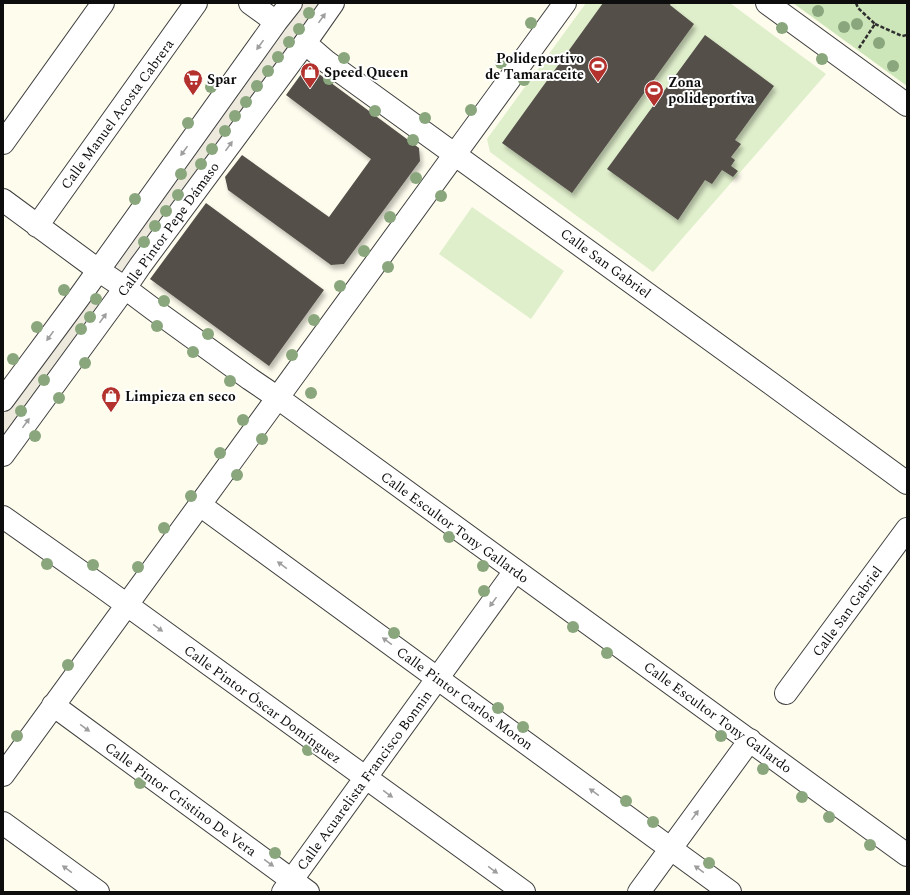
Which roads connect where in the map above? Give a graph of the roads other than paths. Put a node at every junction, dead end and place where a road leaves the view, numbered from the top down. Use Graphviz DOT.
graph roads {
  1 [pos="103,3"];
  2 [pos="196,3"];
  3 [pos="250,3"];
  4 [pos="291,3"];
  5 [pos="333,3"];
  6 [pos="565,3"];
  7 [pos="767,3"];
  8 [pos="276,22"];
  9 [pos="305,43"];
  10 [pos="907,105"];
  11 [pos="3,143"];
  12 [pos="456,155"];
  13 [pos="3,200"];
  14 [pos="37,226"];
  15 [pos="98,270"];
  16 [pos="125,288"];
  17 [pos="278,398"];
  18 [pos="3,400"];
  19 [pos="3,455"];
  20 [pos="907,483"];
  21 [pos="200,504"];
  22 [pos="3,517"];
  23 [pos="907,529"];
  24 [pos="515,571"];
  25 [pos="126,605"];
  26 [pos="438,678"];
  27 [pos="786,693"];
  28 [pos="53,705"];
  29 [pos="750,740"];
  30 [pos="3,775"];
  31 [pos="366,778"];
  32 [pos="3,823"];
  33 [pos="671,848"];
  34 [pos="907,855"];
  35 [pos="294,888"];
  36 [pos="98,892"];
  37 [pos="524,892"];
  38 [pos="639,892"];
  39 [pos="730,892"];
  1 -- 11 [label="street"];
  2 -- 14 [label="street, Calle Manuel Acosta Cabrera"];
  3 -- 8 [label="street"];
  4 -- 8 [label="street"];
  9 -- 5 [label="street, Calle Pintor Pepe Dámaso, one-way"];
  6 -- 12 [label="street"];
  7 -- 10 [label="street"];
  8 -- 15 [label="street, one-way"];
  9 -- 12 [label="street, Calle San Gabriel"];
  16 -- 9 [label="street, Calle Pintor Pepe Dámaso, one-way"];
  12 -- 17 [label="street"];
  12 -- 20 [label="street, Calle San Gabriel"];
  13 -- 14 [label="street, Calle Escultor Tony Gallardo"];
  14 -- 15 [label="street, Calle Escultor Tony Gallardo"];
  15 -- 16 [label="street, Calle Escultor Tony Gallardo"];
  15 -- 18 [label="street, one-way"];
  16 -- 17 [label="street, Calle Escultor Tony Gallardo"];
  19 -- 16 [label="street, Calle Pintor Pepe Dámaso, one-way"];
  17 -- 21 [label="street"];
  17 -- 24 [label="street, Calle Escultor Tony Gallardo"];
  21 -- 25 [label="street"];
  26 -- 21 [label="street, Calle Pintor Carlos Moron, one-way"];
  22 -- 25 [label="street, Calle Pintor Óscar Domínguez"];
  23 -- 27 [label="street, Calle San Gabriel"];
  24 -- 26 [label="street, Calle Acuarelista Francisco Bonnin, one-way"];
  24 -- 29 [label="street, Calle Escultor Tony Gallardo"];
  25 -- 28 [label="street"];
  25 -- 31 [label="street, Calle Pintor Óscar Domínguez, one-way"];
  26 -- 31 [label="street, Calle Acuarelista Francisco Bonnin"];
  33 -- 26 [label="street, Calle Pintor Carlos Moron, one-way"];
  28 -- 30 [label="street"];
  28 -- 35 [label="street, Calle Pintor Cristino De Vera, one-way"];
  33 -- 29 [label="street, one-way"];
  29 -- 34 [label="street, Calle Escultor Tony Gallardo"];
  31 -- 35 [label="street, Calle Acuarelista Francisco Bonnin"];
  31 -- 37 [label="street, Calle Pintor Óscar Domínguez, one-way"];
  36 -- 32 [label="street, one-way"];
  33 -- 38 [label="street"];
  39 -- 33 [label="street, Calle Pintor Carlos Moron, one-way"];
}
